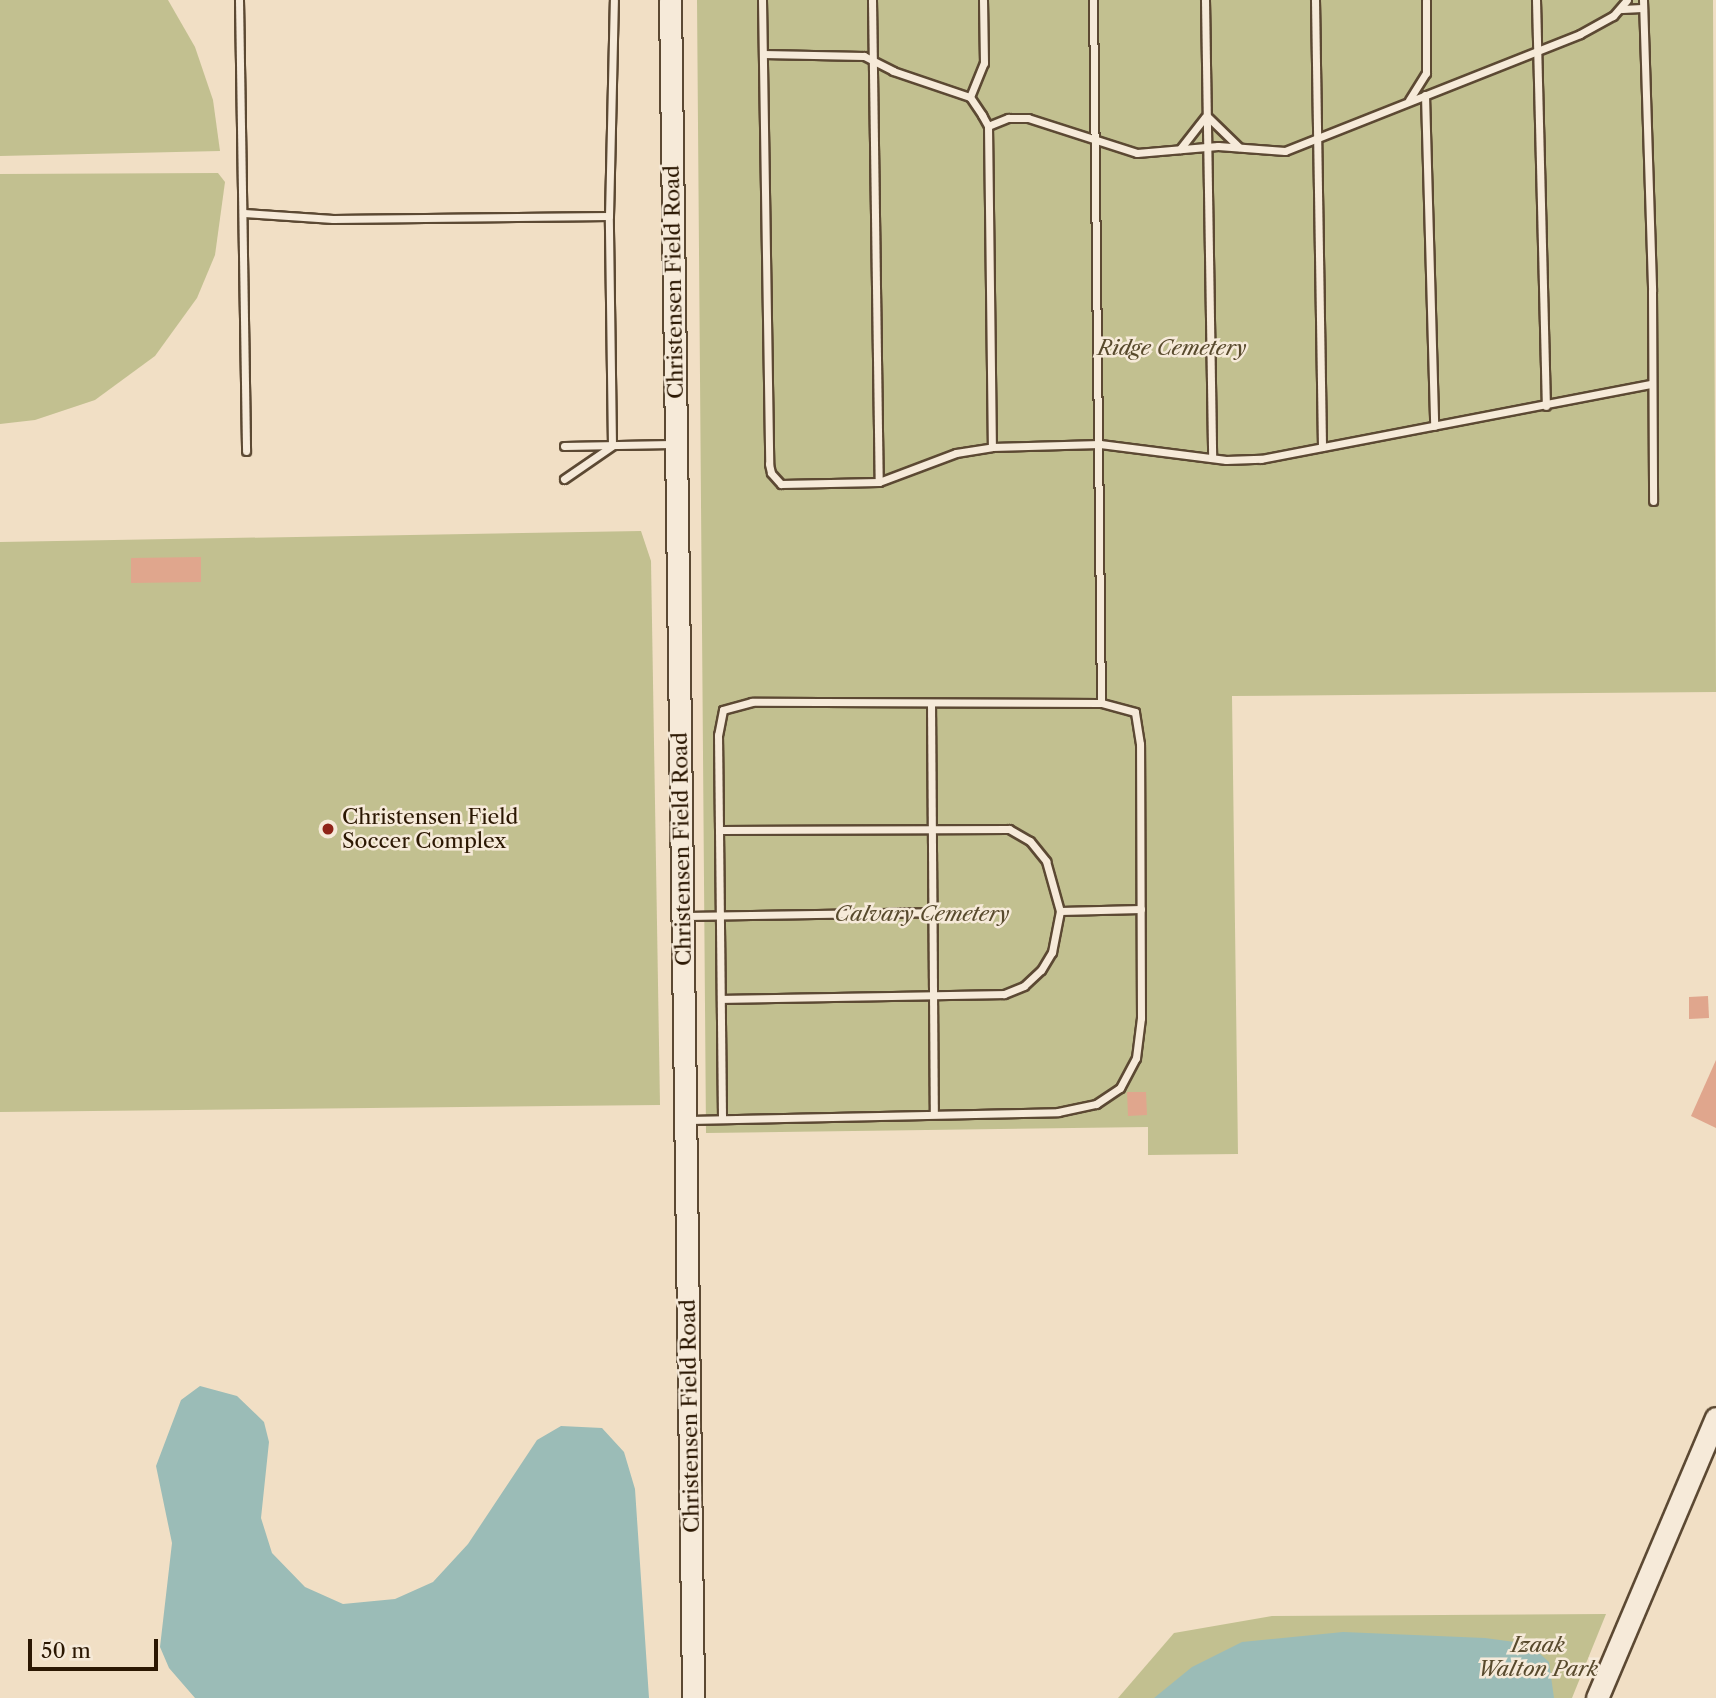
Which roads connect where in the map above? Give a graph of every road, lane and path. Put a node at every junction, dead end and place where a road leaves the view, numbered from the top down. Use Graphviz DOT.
graph roads {
  1 [pos="239,0"];
  2 [pos="614,0"];
  3 [pos="670,0"];
  4 [pos="762,0"];
  5 [pos="873,0"];
  6 [pos="983,0"];
  7 [pos="1093,0"];
  8 [pos="1205,0"];
  9 [pos="1315,0"];
  10 [pos="1426,0"];
  11 [pos="1536,0"];
  12 [pos="1627,0"];
  13 [pos="1643,4"];
  14 [pos="1620,9"];
  15 [pos="763,54"];
  16 [pos="1535,54"];
  17 [pos="873,61"];
  18 [pos="1425,95"];
  19 [pos="970,97"];
  20 [pos="1405,103"];
  21 [pos="1206,114"];
  22 [pos="988,126"];
  23 [pos="1317,140"];
  24 [pos="1096,141"];
  25 [pos="1208,146"];
  26 [pos="1240,148"];
  27 [pos="1116,149"];
  28 [pos="1179,149"];
  29 [pos="1096,161"];
  30 [pos="244,213"];
  31 [pos="609,216"];
  32 [pos="1651,384"];
  33 [pos="1546,406"];
  34 [pos="1434,426"];
  35 [pos="677,444"];
  36 [pos="1100,444"];
  37 [pos="612,445"];
  38 [pos="564,446"];
  39 [pos="992,447"];
  40 [pos="1322,447"];
  41 [pos="246,451"];
  42 [pos="1212,458"];
  43 [pos="564,479"];
  44 [pos="879,482"];
  45 [pos="1653,501"];
  46 [pos="931,703"];
  47 [pos="1101,704"];
  48 [pos="929,827"];
  49 [pos="719,830"];
  50 [pos="1141,909"];
  51 [pos="1060,911"];
  52 [pos="930,912"];
  53 [pos="720,915"];
  54 [pos="684,916"];
  55 [pos="931,998"];
  56 [pos="721,999"];
  57 [pos="934,1114"];
  58 [pos="722,1119"];
  59 [pos="686,1120"];
  60 [pos="1716,1418"];
  61 [pos="693,1698"];
  62 [pos="1597,1698"];
  1 -- 30 [label="lane"];
  2 -- 31 [label="lane"];
  3 -- 35 [label="street, Christensen Field Road"];
  4 -- 15 [label="lane"];
  5 -- 17 [label="lane"];
  6 -- 19 [label="lane"];
  7 -- 24 [label="lane"];
  8 -- 21 [label="lane"];
  9 -- 23 [label="lane"];
  10 -- 20 [label="lane"];
  11 -- 16 [label="lane"];
  12 -- 14 [label="lane"];
  13 -- 14 [label="lane"];
  13 -- 32 [label="lane"];
  14 -- 16 [label="lane"];
  15 -- 17 [label="lane"];
  15 -- 44 [label="lane"];
  16 -- 18 [label="lane"];
  16 -- 33 [label="lane"];
  17 -- 19 [label="lane"];
  17 -- 44 [label="lane"];
  18 -- 20 [label="lane"];
  18 -- 34 [label="lane"];
  19 -- 22 [label="lane"];
  20 -- 23 [label="lane"];
  21 -- 25 [label="lane"];
  21 -- 26 [label="lane"];
  21 -- 28 [label="lane"];
  22 -- 24 [label="lane"];
  22 -- 39 [label="lane"];
  23 -- 26 [label="lane"];
  23 -- 40 [label="lane"];
  24 -- 27 [label="lane"];
  24 -- 29 [label="lane"];
  25 -- 26 [label="lane"];
  25 -- 28 [label="lane"];
  25 -- 42 [label="lane"];
  27 -- 28 [label="lane"];
  27 -- 29 [label="lane"];
  29 -- 36 [label="lane"];
  30 -- 31 [label="lane"];
  30 -- 41 [label="lane"];
  31 -- 37 [label="lane"];
  32 -- 33 [label="lane"];
  32 -- 45 [label="lane"];
  33 -- 34 [label="lane"];
  34 -- 40 [label="lane"];
  35 -- 37 [label="lane"];
  35 -- 54 [label="street, Christensen Field Road"];
  36 -- 39 [label="lane"];
  36 -- 42 [label="lane"];
  36 -- 47 [label="lane"];
  37 -- 38 [label="lane"];
  37 -- 43 [label="lane"];
  39 -- 44 [label="lane"];
  40 -- 42 [label="lane"];
  46 -- 47 [label="lane"];
  46 -- 48 [label="lane"];
  46 -- 49 [label="lane"];
  47 -- 50 [label="lane"];
  48 -- 49 [label="lane"];
  48 -- 51 [label="lane"];
  48 -- 52 [label="lane"];
  49 -- 53 [label="lane"];
  50 -- 51 [label="lane"];
  50 -- 57 [label="lane"];
  51 -- 55 [label="lane"];
  52 -- 53 [label="lane"];
  52 -- 55 [label="lane"];
  53 -- 54 [label="lane"];
  53 -- 56 [label="lane"];
  54 -- 59 [label="street, Christensen Field Road"];
  55 -- 56 [label="lane"];
  55 -- 57 [label="lane"];
  56 -- 58 [label="lane"];
  57 -- 58 [label="lane"];
  58 -- 59 [label="lane"];
  59 -- 61 [label="street, Christensen Field Road"];
  60 -- 62 [label="street"];
}
